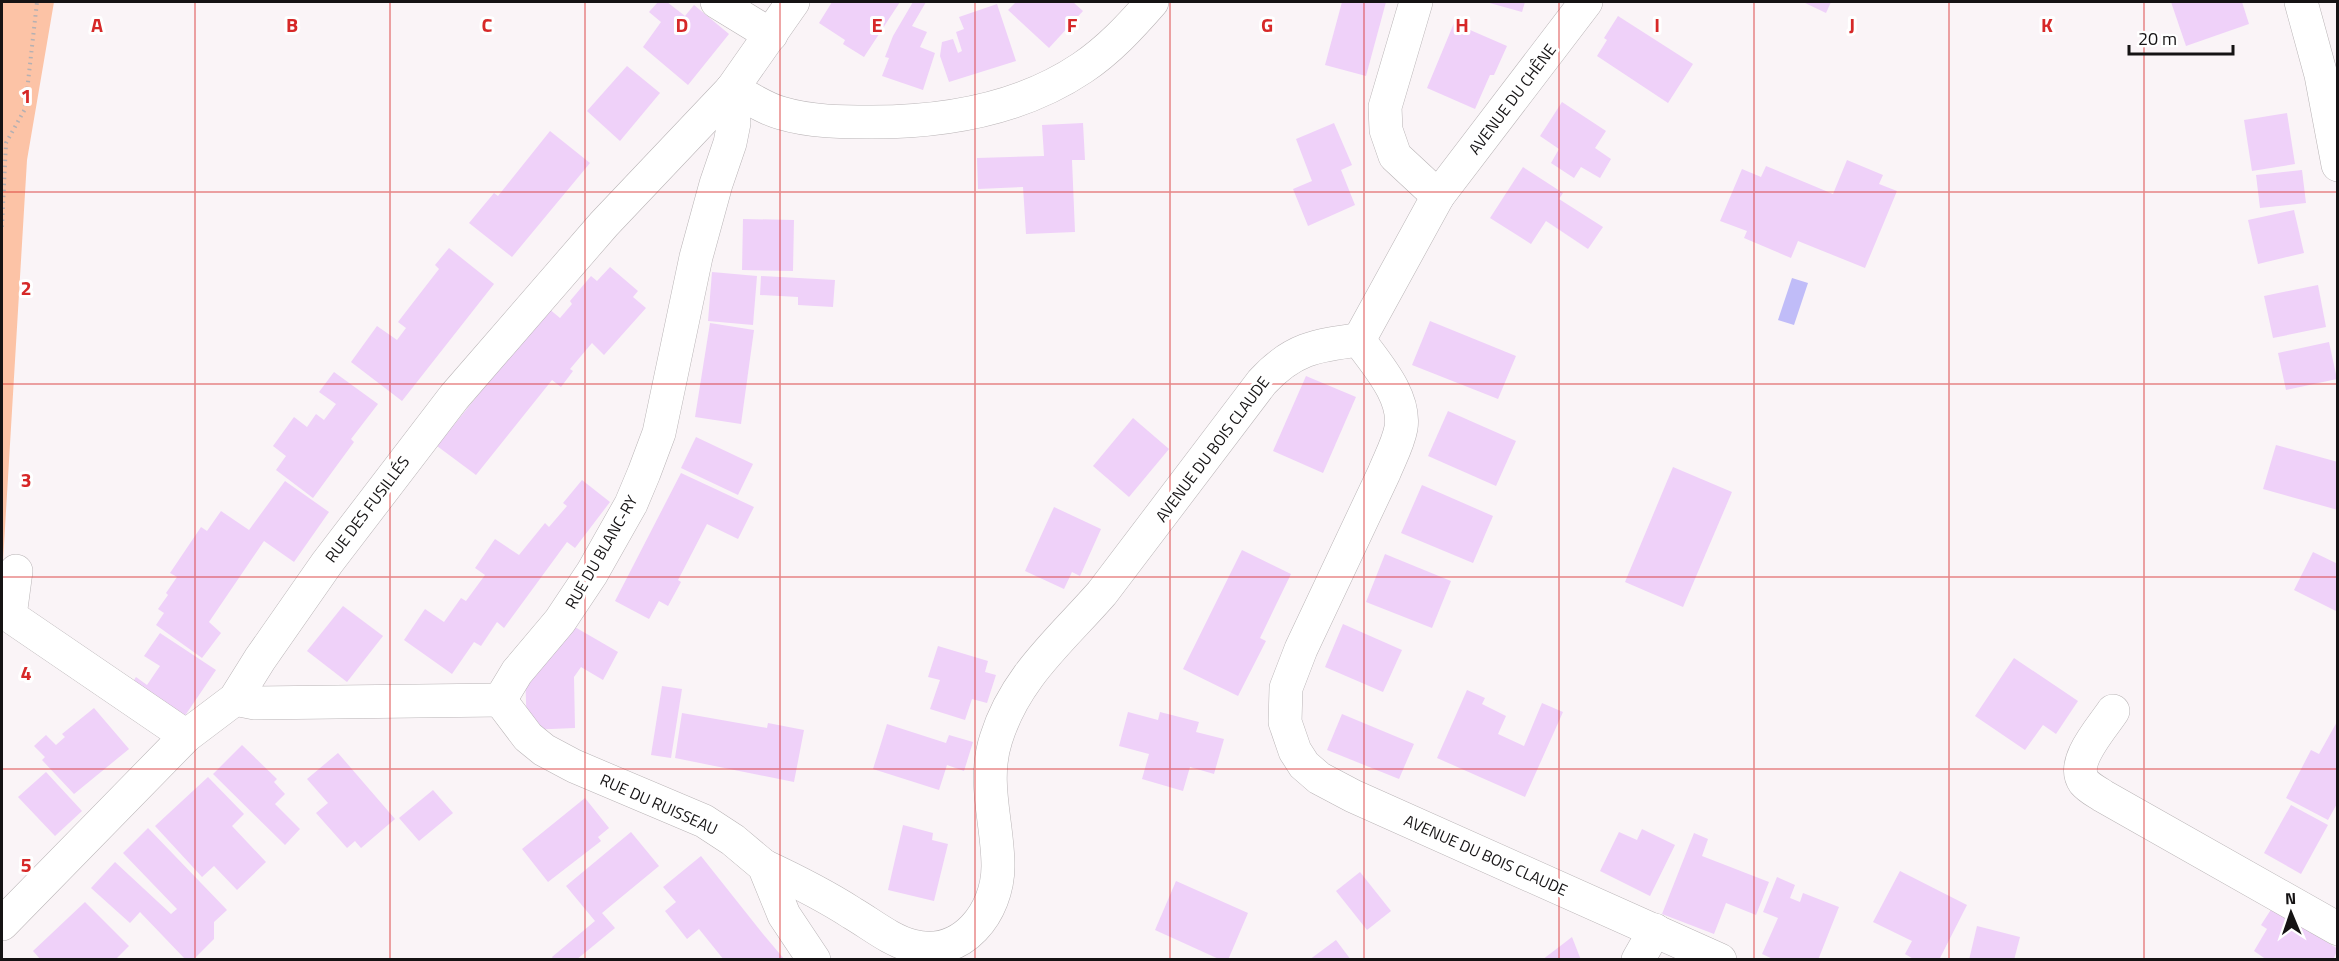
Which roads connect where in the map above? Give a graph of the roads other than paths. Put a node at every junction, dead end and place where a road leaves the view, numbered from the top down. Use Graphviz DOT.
graph roads {
  1 [pos="717,2"];
  2 [pos="794,2"];
  3 [pos="1152,2"];
  4 [pos="1416,2"];
  5 [pos="1586,2"];
  6 [pos="2301,2"];
  7 [pos="771,35"];
  8 [pos="732,89"];
  9 [pos="2337,165"];
  10 [pos="1438,196"];
  11 [pos="1359,340"];
  12 [pos="16,570"];
  13 [pos="235,699"];
  14 [pos="500,699"];
  15 [pos="2114,711"];
  16 [pos="186,736"];
  17 [pos="764,866"];
  18 [pos="2,924"];
  19 [pos="2337,929"];
  20 [pos="1655,930"];
  21 [pos="814,960"];
  22 [pos="1638,960"];
  23 [pos="1720,960"];
  1 -- 7 [label="street"];
  2 -- 7 [label="street"];
  3 -- 8 [label="street"];
  4 -- 10 [label="street"];
  5 -- 10 [label="street, AVENUE DU CHÊNE"];
  6 -- 9 [label="street"];
  7 -- 8 [label="street"];
  8 -- 13 [label="street, RUE DES FUSILLÉS"];
  8 -- 14 [label="street, RUE DU BLANC-RY"];
  10 -- 11 [label="street, AVENUE DU CHÊNE"];
  11 -- 17 [label="street, AVENUE DU BOIS CLAUDE"];
  11 -- 20 [label="street, AVENUE DU BOIS CLAUDE"];
  12 -- 16 [label="street"];
  13 -- 14 [label="street"];
  13 -- 16 [label="street, RUE DES FUSILLÉS"];
  14 -- 17 [label="street, RUE DU RUISSEAU"];
  15 -- 19 [label="street"];
  16 -- 18 [label="street, RUE DES FUSILLÉS"];
  17 -- 21 [label="street, RUE DU RUISSEAU"];
  20 -- 22 [label="street"];
  20 -- 23 [label="street, AVENUE DU BOIS CLAUDE"];
}
